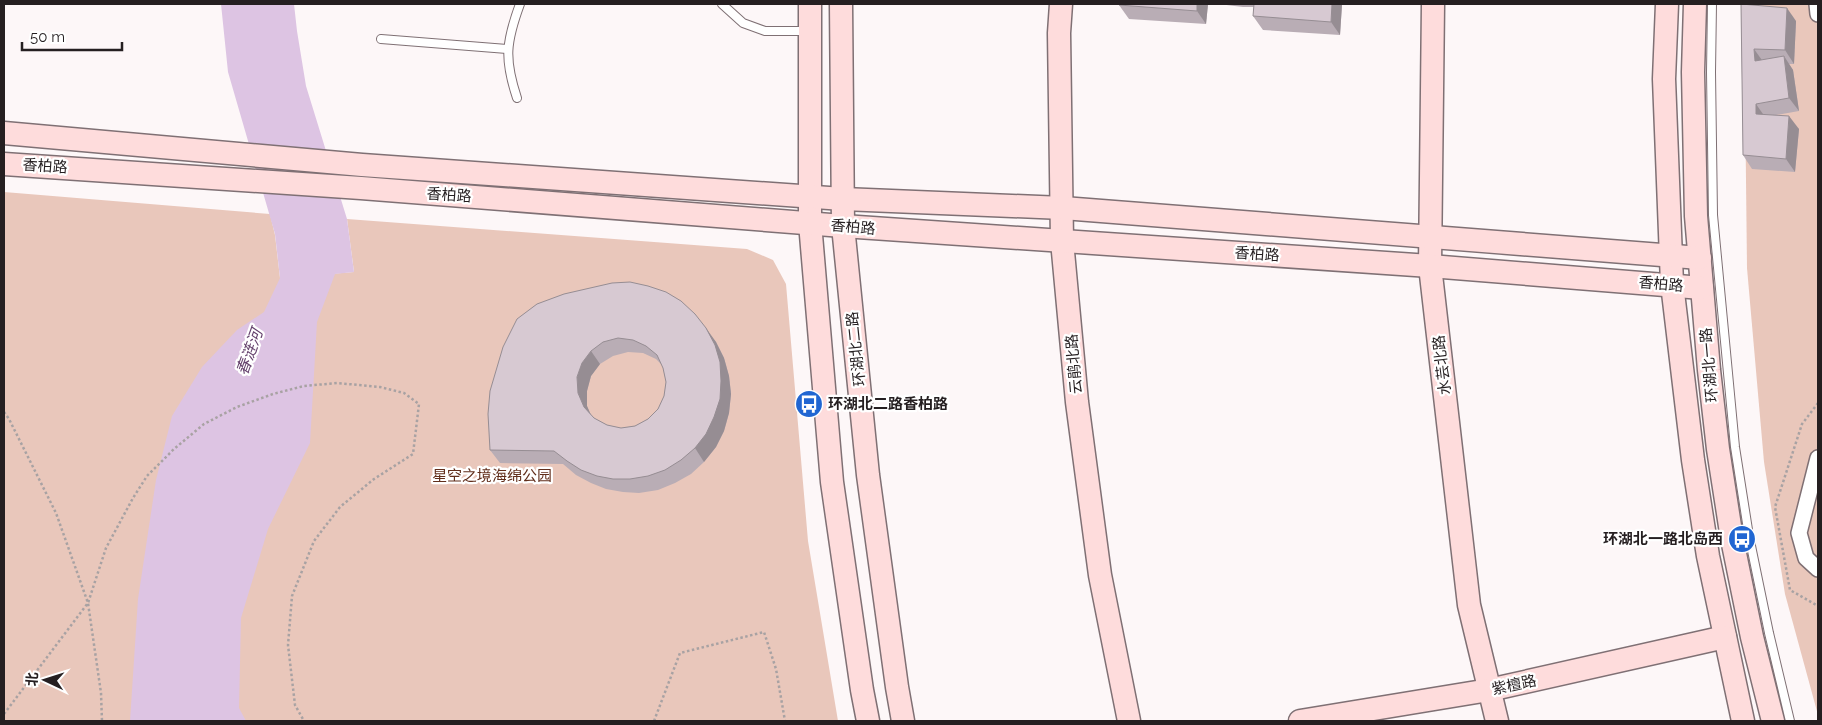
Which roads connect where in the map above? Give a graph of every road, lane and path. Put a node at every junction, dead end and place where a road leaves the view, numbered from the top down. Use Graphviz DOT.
graph roads {
  1 [pos="520,4"];
  2 [pos="722,4"];
  3 [pos="810,4"];
  4 [pos="841,4"];
  5 [pos="1061,4"];
  6 [pos="1433,4"];
  7 [pos="1667,4"];
  8 [pos="1695,4"];
  9 [pos="1712,4"];
  10 [pos="1817,4"];
  11 [pos="1818,14"];
  12 [pos="810,31"];
  13 [pos="382,39"];
  14 [pos="507,49"];
  15 [pos="516,98"];
  16 [pos="4,133"];
  17 [pos="4,164"];
  18 [pos="810,196"];
  19 [pos="843,199"];
  20 [pos="1062,208"];
  21 [pos="810,223"];
  22 [pos="843,226"];
  23 [pos="1431,236"];
  24 [pos="1062,241"];
  25 [pos="1671,256"];
  26 [pos="1700,258"];
  27 [pos="1430,266"];
  28 [pos="1672,284"];
  29 [pos="1702,288"];
  30 [pos="4,412"];
  31 [pos="1818,458"];
  32 [pos="1818,569"];
  33 [pos="88,603"];
  34 [pos="1725,638"];
  35 [pos="1489,690"];
  36 [pos="4,714"];
  37 [pos="102,721"];
  38 [pos="304,721"];
  39 [pos="654,721"];
  40 [pos="785,721"];
  41 [pos="868,721"];
  42 [pos="903,721"];
  43 [pos="1129,721"];
  44 [pos="1300,721"];
  45 [pos="1497,721"];
  46 [pos="1743,721"];
  47 [pos="1772,721"];
  48 [pos="1790,721"];
  1 -- 14 [label="lane"];
  2 -- 12 [label="lane"];
  3 -- 12 [label="main road"];
  4 -- 19 [label="main road, 环湖北二路"];
  5 -- 20 [label="main road, 云鹃北路"];
  6 -- 23 [label="main road, 水芸北路"];
  7 -- 25 [label="main road, 环湖北一路"];
  8 -- 26 [label="main road, 环湖北一路"];
  9 -- 48 [label="lane"];
  10 -- 11 [label="street"];
  12 -- 18 [label="main road"];
  13 -- 14 [label="lane"];
  14 -- 15 [label="lane"];
  16 -- 18 [label="main road, 香柏路"];
  17 -- 21 [label="main road, 香柏路"];
  18 -- 19 [label="main road, 香柏路"];
  18 -- 21 [label="main road"];
  19 -- 20 [label="main road, 香柏路"];
  19 -- 22 [label="main road, 环湖北二路"];
  20 -- 23 [label="main road, 香柏路"];
  20 -- 24 [label="main road, 云鹃北路"];
  21 -- 22 [label="main road, 香柏路"];
  21 -- 41 [label="main road"];
  22 -- 24 [label="main road, 香柏路"];
  22 -- 42 [label="main road, 环湖北二路"];
  23 -- 25 [label="main road, 香柏路"];
  23 -- 27 [label="main road, 水芸北路"];
  24 -- 27 [label="main road, 香柏路"];
  24 -- 43 [label="main road, 云鹃北路"];
  25 -- 26 [label="main road, 香柏路"];
  25 -- 28 [label="main road, 环湖北一路"];
  26 -- 29 [label="main road, 环湖北一路"];
  27 -- 28 [label="main road, 香柏路"];
  27 -- 35 [label="main road, 水芸北路"];
  28 -- 29 [label="main road, 香柏路"];
  28 -- 34 [label="main road, 环湖北一路"];
  29 -- 47 [label="main road, 环湖北一路"];
  30 -- 33 [label="path"];
  31 -- 32 [label="street"];
  33 -- 36 [label="path"];
  33 -- 37 [label="path"];
  33 -- 38 [label="path"];
  34 -- 35 [label="main road, 紫檀路"];
  34 -- 46 [label="main road, 环湖北一路"];
  35 -- 44 [label="main road, 紫檀路"];
  35 -- 45 [label="main road, 水芸北路"];
  39 -- 40 [label="path"];
}
